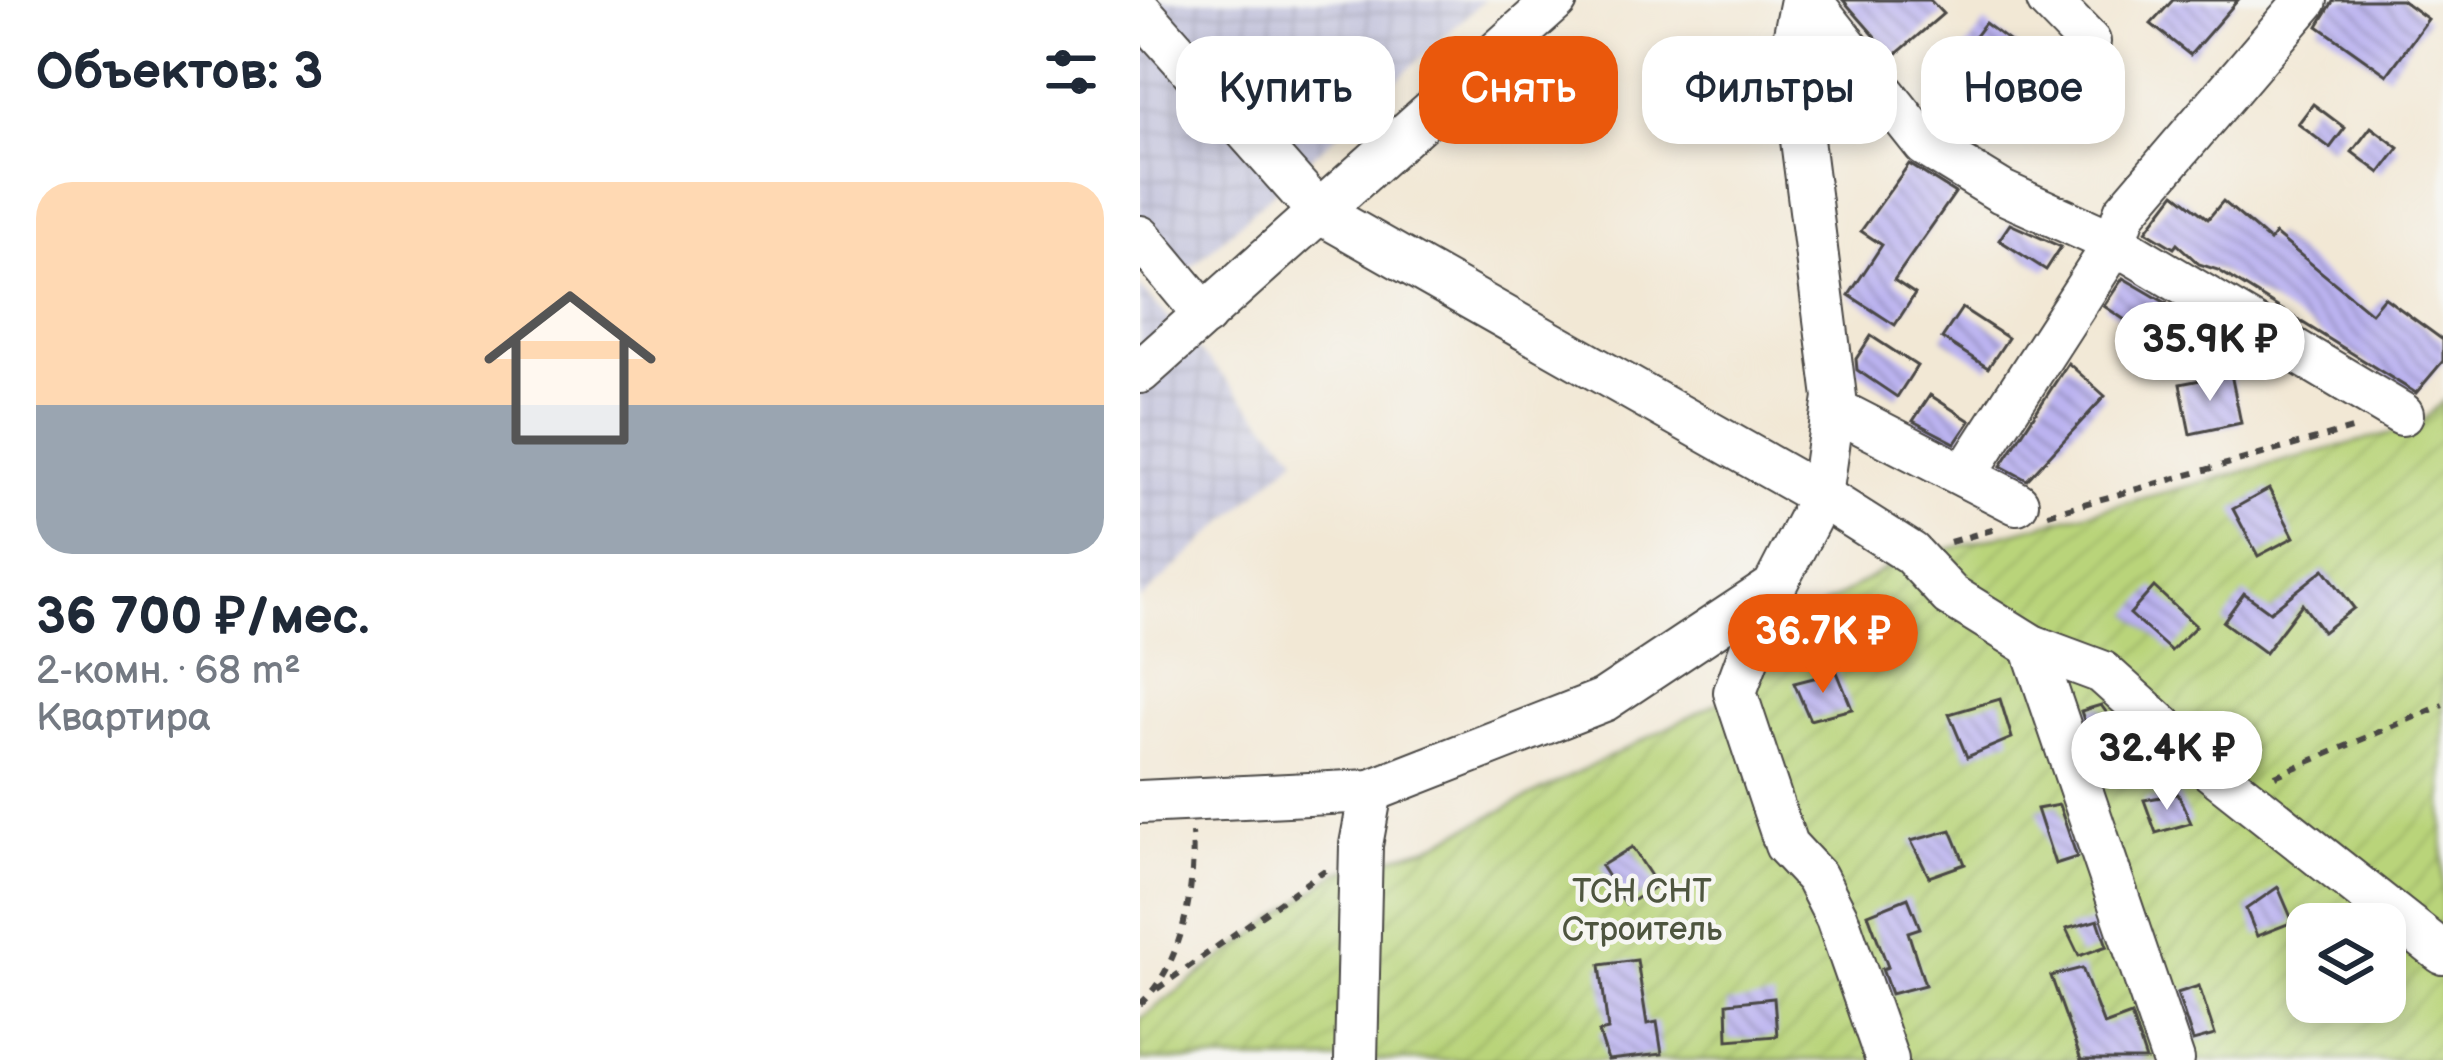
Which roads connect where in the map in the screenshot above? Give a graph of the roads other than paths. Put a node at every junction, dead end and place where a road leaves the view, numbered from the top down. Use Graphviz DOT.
graph roads {
  1 [pos="1556,0"];
  2 [pos="1806,0"];
  3 [pos="2048,0"];
  4 [pos="2306,0"];
  5 [pos="1140,11"];
  6 [pos="2084,36"];
  7 [pos="1319,212"];
  8 [pos="1140,237"];
  9 [pos="2115,243"];
  10 [pos="1205,314"];
  11 [pos="1140,372"];
  12 [pos="1834,410"];
  13 [pos="2402,414"];
  14 [pos="1965,475"];
  15 [pos="1821,496"];
  16 [pos="2021,515"];
  17 [pos="1774,587"];
  18 [pos="2032,646"];
  19 [pos="1371,790"];
  20 [pos="1140,802"];
  21 [pos="2443,953"];
  22 [pos="1356,1060"];
  23 [pos="1887,1060"];
  24 [pos="2173,1060"];
  1 -- 7 [label="street"];
  2 -- 9 [label="street"];
  2 -- 12 [label="street"];
  3 -- 6 [label="street"];
  4 -- 9 [label="street"];
  5 -- 7 [label="street"];
  7 -- 10 [label="street"];
  7 -- 15 [label="street"];
  8 -- 10 [label="street"];
  9 -- 13 [label="street"];
  9 -- 14 [label="street"];
  10 -- 11 [label="street"];
  12 -- 14 [label="street"];
  12 -- 15 [label="street"];
  14 -- 16 [label="street"];
  15 -- 17 [label="street"];
  15 -- 18 [label="street"];
  17 -- 19 [label="street"];
  17 -- 23 [label="street"];
  18 -- 21 [label="street"];
  18 -- 24 [label="street"];
  19 -- 20 [label="street"];
  19 -- 22 [label="street"];
}
